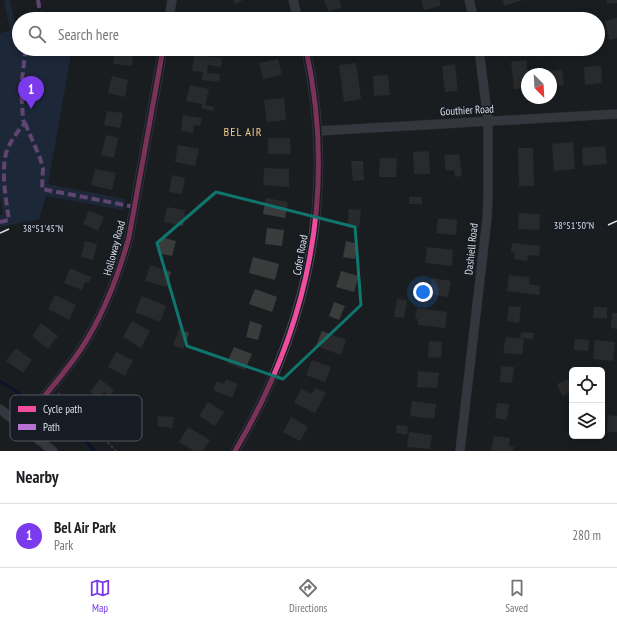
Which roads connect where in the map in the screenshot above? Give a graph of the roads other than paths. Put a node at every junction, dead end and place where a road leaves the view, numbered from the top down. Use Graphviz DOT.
graph roads {
  1 [pos="172,0"];
  2 [pos="293,0"];
  3 [pos="469,0"];
  4 [pos="170,12"];
  5 [pos="296,12"];
  6 [pos="472,12"];
  7 [pos="163,56"];
  8 [pos="307,56"];
  9 [pos="480,56"];
  10 [pos="617,114"];
  11 [pos="488,121"];
  12 [pos="318,131"];
  13 [pos="50,395"];
  14 [pos="0,409"];
  15 [pos="10,415"];
  16 [pos="43,441"];
  17 [pos="53,451"];
  18 [pos="235,451"];
  19 [pos="460,451"];
  1 -- 4 [label="street"];
  2 -- 5 [label="street"];
  3 -- 6 [label="street"];
  7 -- 13 [label="street, Holloway Road"];
  8 -- 12 [label="street, Cofer Road"];
  9 -- 11 [label="street, Dashiell Road"];
  10 -- 11 [label="street, Gouthier Road"];
  11 -- 12 [label="street, Gouthier Road"];
  11 -- 19 [label="street, Dashiell Road"];
  12 -- 18 [label="street, Cofer Road"];
  14 -- 15 [label="street"];
  16 -- 17 [label="street"];
}
